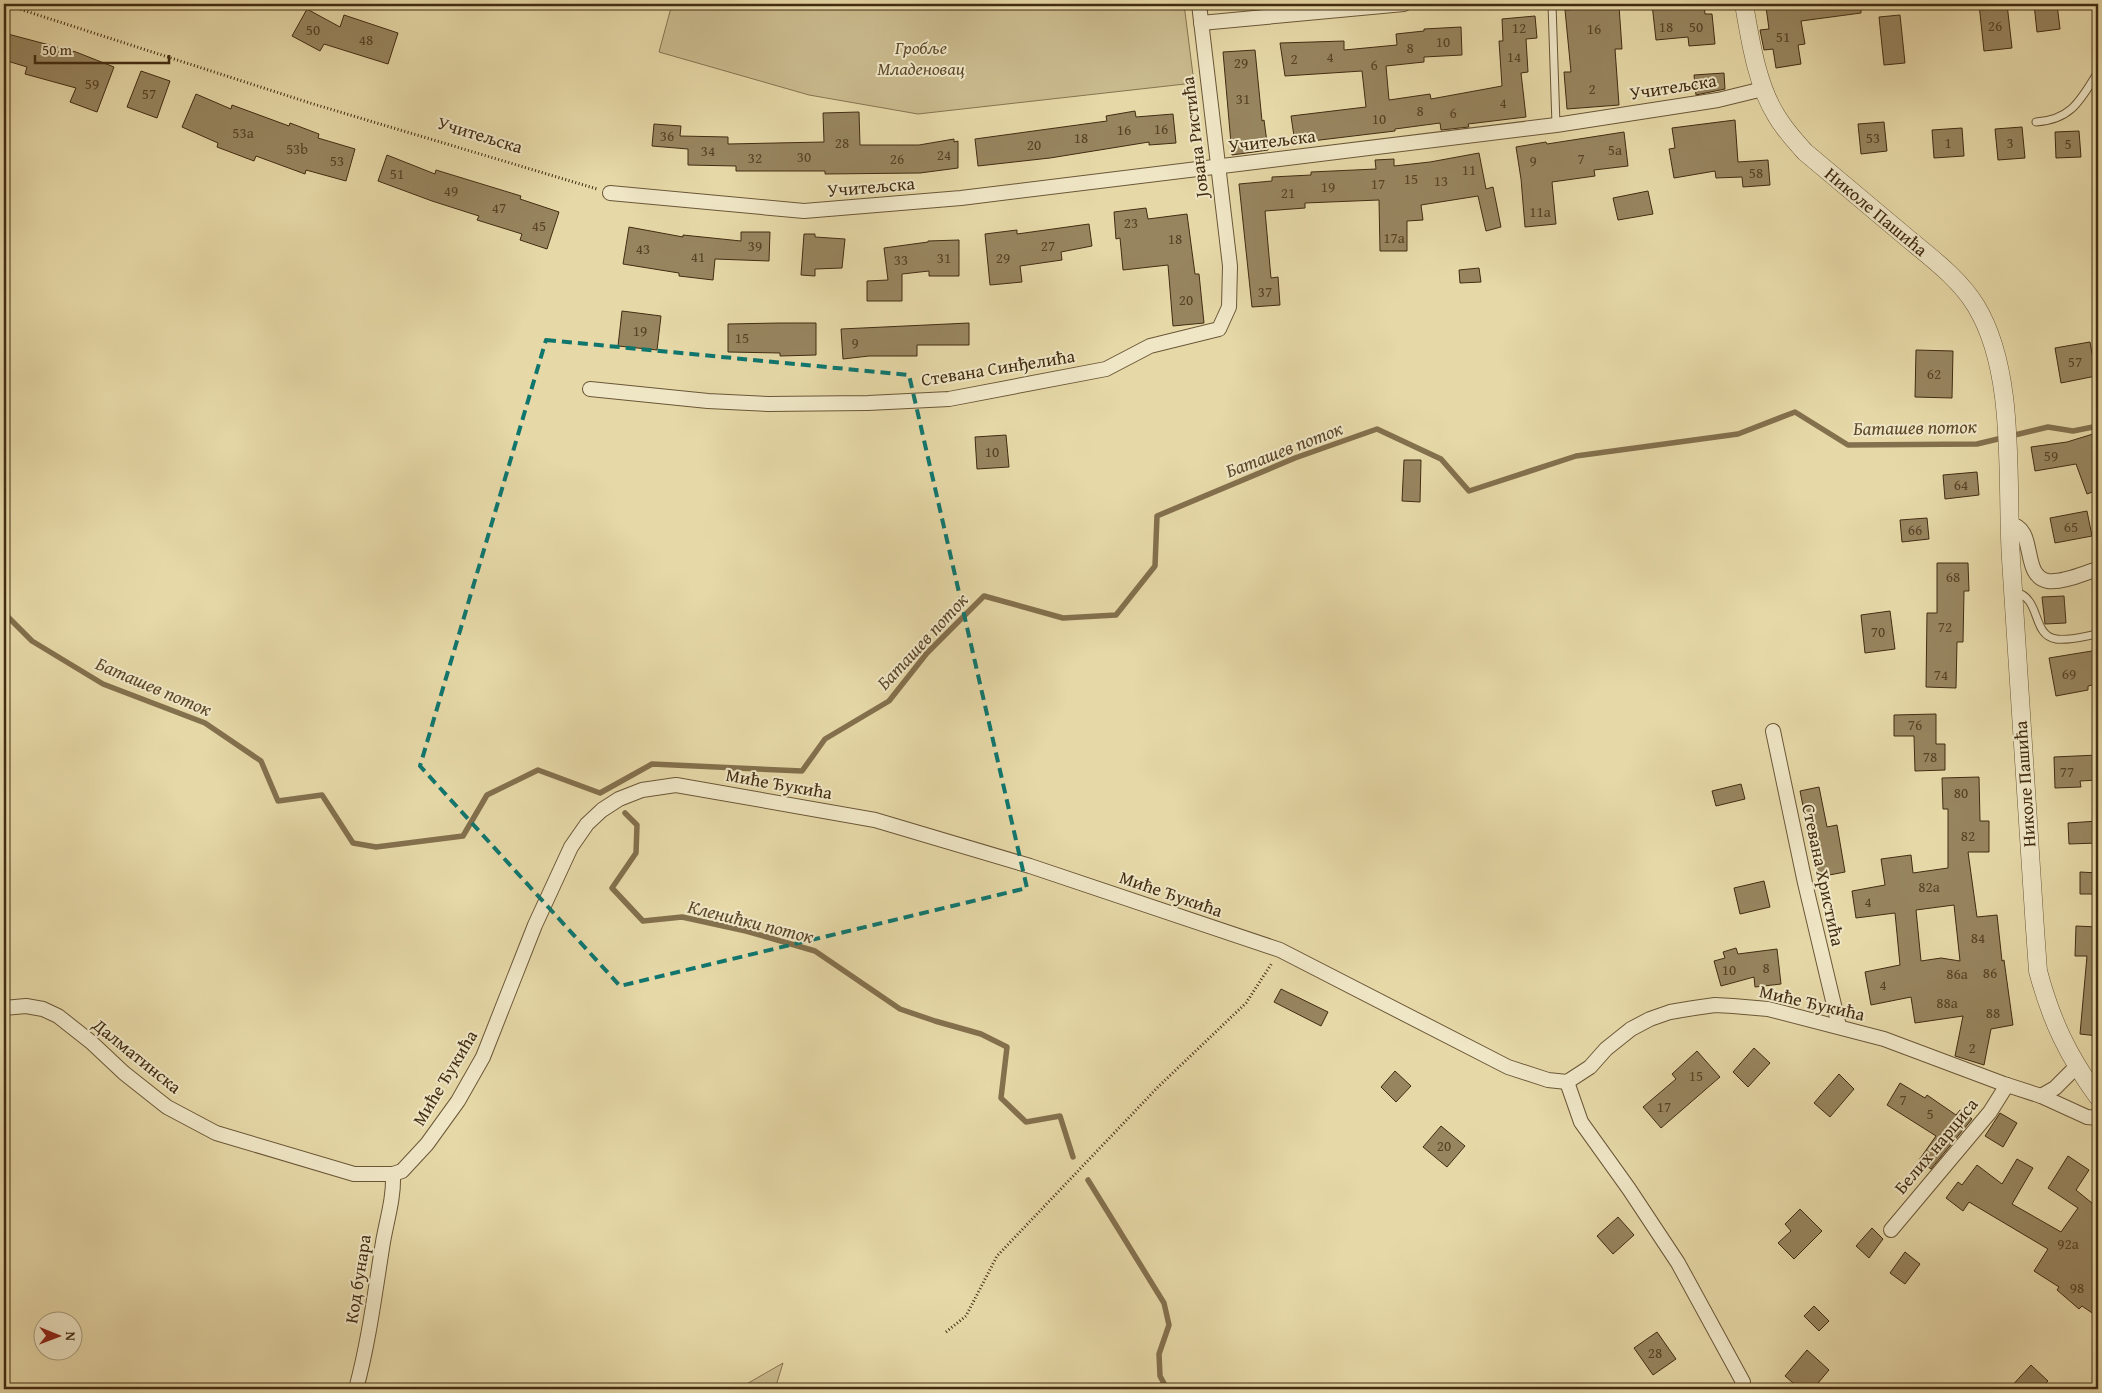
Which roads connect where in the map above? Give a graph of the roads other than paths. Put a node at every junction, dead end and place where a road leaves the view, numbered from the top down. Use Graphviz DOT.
graph roads {
  1 [pos="1199,4"];
  2 [pos="1404,4"];
  3 [pos="1552,4"];
  4 [pos="1744,4"];
  5 [pos="1201,23"];
  6 [pos="2098,72"];
  7 [pos="1763,89"];
  8 [pos="2036,122"];
  9 [pos="1556,125"];
  10 [pos="1217,166"];
  11 [pos="610,193"];
  12 [pos="1230,266"];
  13 [pos="590,389"];
  14 [pos="2009,524"];
  15 [pos="2098,569"];
  16 [pos="2013,591"];
  17 [pos="2098,634"];
  18 [pos="1773,731"];
  19 [pos="4,1008"];
  20 [pos="1839,1026"];
  21 [pos="2076,1067"];
  22 [pos="1567,1082"];
  23 [pos="2007,1085"];
  24 [pos="2041,1096"];
  25 [pos="2098,1097"];
  26 [pos="2098,1118"];
  27 [pos="392,1174"];
  28 [pos="1891,1230"];
  29 [pos="1743,1382"];
  30 [pos="356,1389"];
  1 -- 5 [label="street, Јована Ристића"];
  2 -- 5 [label="street"];
  3 -- 9 [label="lane"];
  4 -- 7 [label="street, Николе Пашића"];
  5 -- 10 [label="street, Јована Ристића"];
  6 -- 8 [label="lane"];
  7 -- 9 [label="street, Учитељска"];
  7 -- 14 [label="street, Николе Пашића"];
  9 -- 10 [label="street, Учитељска"];
  10 -- 11 [label="street, Учитељска"];
  10 -- 12 [label="street, Јована Ристића"];
  12 -- 13 [label="street, Стевана Синђелића"];
  14 -- 15 [label="street"];
  14 -- 16 [label="street, Николе Пашића"];
  16 -- 17 [label="lane"];
  16 -- 21 [label="street, Николе Пашића"];
  18 -- 20 [label="street, Стевана Христића"];
  19 -- 27 [label="street, Далматинска"];
  20 -- 22 [label="street, Миће Ђукића"];
  20 -- 23 [label="street, Миће Ђукића"];
  21 -- 24 [label="street"];
  21 -- 25 [label="street, Николе Пашића"];
  22 -- 27 [label="street, Миће Ђукића"];
  22 -- 29 [label="street"];
  23 -- 24 [label="street, Миће Ђукића"];
  23 -- 28 [label="street, Белих нарциса"];
  24 -- 26 [label="street, Миће Ђукића"];
  27 -- 30 [label="street, Код бунара"];
}
